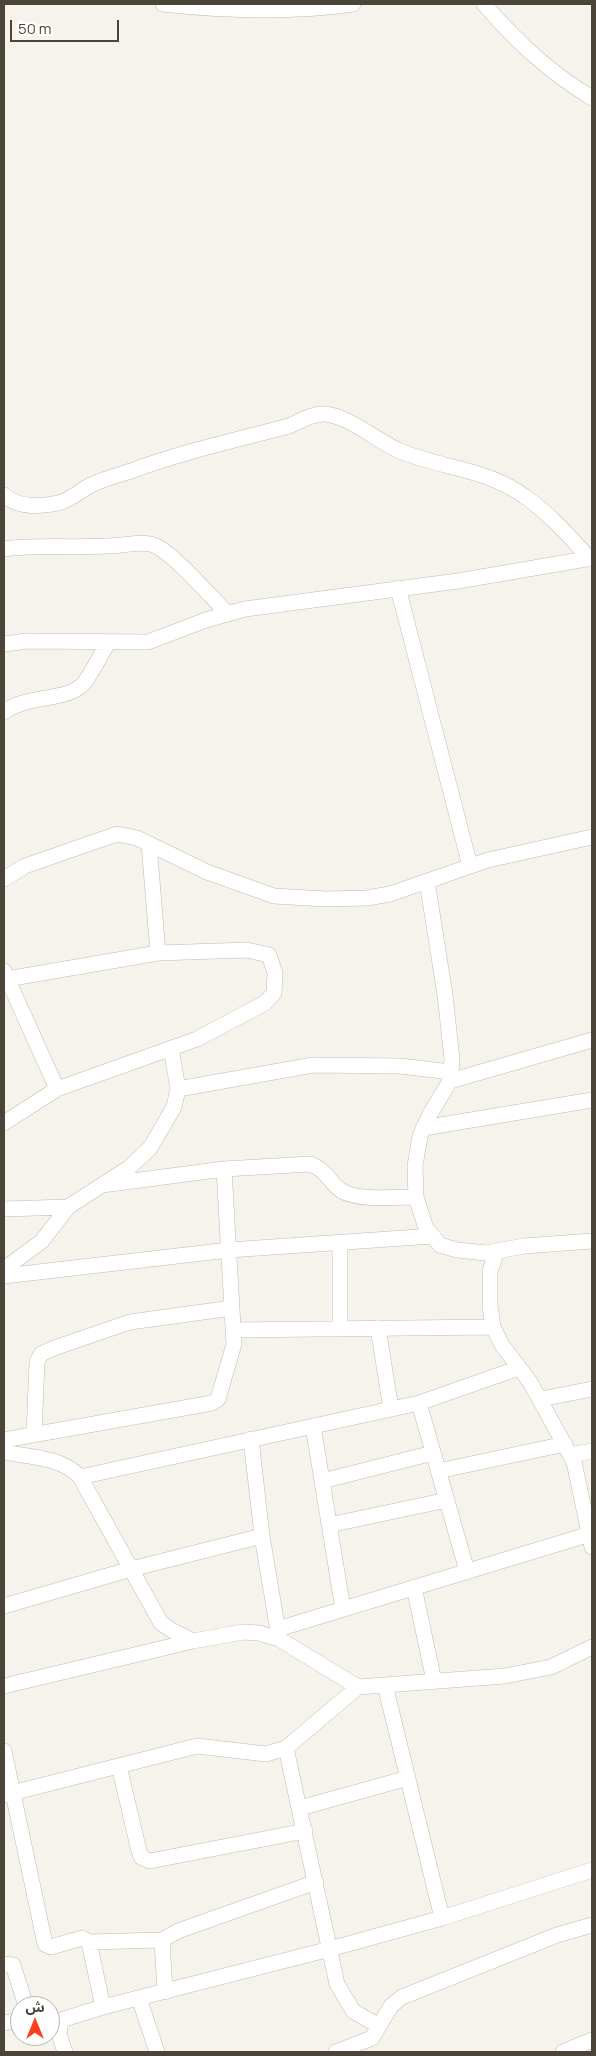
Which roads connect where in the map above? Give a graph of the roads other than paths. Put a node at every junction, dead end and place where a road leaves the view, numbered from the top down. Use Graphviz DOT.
graph roads {
  1 [pos="163,4"];
  2 [pos="353,4"];
  3 [pos="484,4"];
  4 [pos="592,98"];
  5 [pos="4,495"];
  6 [pos="4,549"];
  7 [pos="591,559"];
  8 [pos="398,588"];
  9 [pos="228,614"];
  10 [pos="108,643"];
  11 [pos="4,644"];
  12 [pos="4,712"];
  13 [pos="592,837"];
  14 [pos="149,844"];
  15 [pos="470,866"];
  16 [pos="4,879"];
  17 [pos="427,882"];
  18 [pos="158,953"];
  19 [pos="6,975"];
  20 [pos="592,1040"];
  21 [pos="171,1048"];
  22 [pos="451,1076"];
  23 [pos="57,1089"];
  24 [pos="178,1089"];
  25 [pos="592,1100"];
  26 [pos="4,1123"];
  27 [pos="423,1128"];
  28 [pos="224,1169"];
  29 [pos="102,1185"];
  30 [pos="416,1197"];
  31 [pos="68,1206"];
  32 [pos="4,1209"];
  33 [pos="433,1236"];
  34 [pos="592,1241"];
  35 [pos="340,1242"];
  36 [pos="229,1250"];
  37 [pos="497,1251"];
  38 [pos="4,1269"];
  39 [pos="4,1276"];
  40 [pos="232,1308"];
  41 [pos="494,1327"];
  42 [pos="378,1328"];
  43 [pos="340,1329"];
  44 [pos="234,1330"];
  45 [pos="520,1368"];
  46 [pos="592,1389"];
  47 [pos="540,1399"];
  48 [pos="419,1403"];
  49 [pos="391,1409"];
  50 [pos="313,1426"];
  51 [pos="34,1435"];
  52 [pos="250,1439"];
  53 [pos="4,1440"];
  54 [pos="568,1450"];
  55 [pos="592,1451"];
  56 [pos="4,1452"];
  57 [pos="433,1453"];
  58 [pos="438,1472"];
  59 [pos="80,1477"];
  60 [pos="322,1481"];
  61 [pos="447,1500"];
  62 [pos="329,1525"];
  63 [pos="262,1536"];
  64 [pos="591,1541"];
  65 [pos="131,1569"];
  66 [pos="467,1571"];
  67 [pos="414,1586"];
  68 [pos="4,1606"];
  69 [pos="343,1608"];
  70 [pos="279,1634"];
  71 [pos="193,1641"];
  72 [pos="592,1647"];
  73 [pos="434,1681"];
  74 [pos="385,1685"];
  75 [pos="4,1686"];
  76 [pos="358,1687"];
  77 [pos="286,1748"];
  78 [pos="4,1751"];
  79 [pos="118,1766"];
  80 [pos="408,1778"];
  81 [pos="8,1794"];
  82 [pos="300,1808"];
  83 [pos="305,1831"];
  84 [pos="592,1870"];
  85 [pos="316,1882"];
  86 [pos="442,1918"];
  87 [pos="592,1925"];
  88 [pos="162,1940"];
  89 [pos="89,1942"];
  90 [pos="330,1949"];
  91 [pos="4,1964"];
  92 [pos="165,1992"];
  93 [pos="23,1996"];
  94 [pos="139,1998"];
  95 [pos="103,2007"];
  96 [pos="60,2019"];
  97 [pos="379,2026"];
  98 [pos="60,2037"];
  99 [pos="590,2044"];
  100 [pos="65,2052"];
  101 [pos="157,2052"];
  102 [pos="336,2052"];
  103 [pos="563,2052"];
  1 -- 2 [label="street"];
  3 -- 4 [label="street"];
  5 -- 7 [label="street"];
  6 -- 9 [label="street"];
  7 -- 8 [label="street"];
  8 -- 9 [label="street"];
  8 -- 15 [label="street"];
  9 -- 10 [label="street"];
  10 -- 11 [label="street"];
  10 -- 12 [label="street"];
  13 -- 15 [label="street"];
  14 -- 16 [label="street"];
  14 -- 17 [label="street"];
  14 -- 18 [label="street"];
  15 -- 17 [label="street"];
  17 -- 22 [label="street"];
  18 -- 19 [label="street"];
  18 -- 21 [label="street"];
  19 -- 23 [label="street"];
  20 -- 22 [label="street"];
  21 -- 23 [label="street"];
  21 -- 24 [label="street"];
  22 -- 24 [label="street"];
  22 -- 27 [label="street"];
  23 -- 26 [label="street"];
  24 -- 29 [label="street"];
  25 -- 27 [label="street"];
  27 -- 30 [label="street"];
  28 -- 29 [label="street"];
  28 -- 30 [label="street"];
  28 -- 36 [label="street"];
  29 -- 31 [label="street"];
  30 -- 33 [label="street"];
  31 -- 32 [label="street"];
  31 -- 38 [label="street"];
  33 -- 35 [label="street"];
  33 -- 37 [label="street"];
  34 -- 37 [label="street"];
  35 -- 36 [label="street"];
  35 -- 43 [label="street"];
  36 -- 39 [label="street"];
  36 -- 40 [label="street"];
  37 -- 41 [label="street"];
  40 -- 44 [label="street"];
  40 -- 51 [label="street"];
  41 -- 42 [label="street"];
  41 -- 45 [label="street"];
  42 -- 43 [label="street"];
  42 -- 49 [label="street"];
  43 -- 44 [label="street"];
  44 -- 51 [label="street"];
  45 -- 47 [label="street"];
  45 -- 48 [label="street"];
  46 -- 47 [label="street"];
  47 -- 54 [label="street"];
  48 -- 49 [label="street"];
  48 -- 57 [label="street"];
  49 -- 50 [label="street"];
  50 -- 52 [label="street"];
  50 -- 60 [label="street"];
  51 -- 53 [label="street"];
  52 -- 59 [label="street"];
  52 -- 63 [label="street"];
  54 -- 55 [label="street"];
  54 -- 58 [label="street"];
  54 -- 64 [label="street"];
  56 -- 59 [label="street"];
  57 -- 58 [label="street"];
  57 -- 60 [label="street"];
  58 -- 61 [label="street"];
  59 -- 65 [label="street"];
  60 -- 62 [label="street"];
  61 -- 62 [label="street"];
  61 -- 66 [label="street"];
  62 -- 69 [label="street"];
  63 -- 65 [label="street"];
  63 -- 70 [label="street"];
  64 -- 66 [label="street"];
  65 -- 68 [label="street"];
  65 -- 71 [label="street"];
  66 -- 67 [label="street"];
  67 -- 69 [label="street"];
  67 -- 73 [label="street"];
  69 -- 70 [label="street"];
  70 -- 71 [label="street"];
  70 -- 76 [label="street"];
  71 -- 75 [label="street"];
  72 -- 73 [label="street"];
  73 -- 74 [label="street"];
  74 -- 76 [label="street"];
  74 -- 80 [label="street"];
  76 -- 77 [label="street"];
  77 -- 79 [label="street"];
  77 -- 82 [label="street"];
  78 -- 81 [label="street"];
  79 -- 81 [label="street"];
  79 -- 83 [label="street"];
  80 -- 82 [label="street"];
  80 -- 86 [label="street"];
  81 -- 89 [label="street"];
  82 -- 83 [label="street"];
  83 -- 85 [label="street"];
  84 -- 86 [label="street"];
  85 -- 88 [label="street"];
  85 -- 90 [label="street"];
  86 -- 90 [label="street"];
  87 -- 97 [label="street"];
  88 -- 89 [label="street"];
  88 -- 92 [label="street"];
  89 -- 95 [label="street"];
  90 -- 92 [label="street"];
  90 -- 97 [label="street"];
  91 -- 93 [label="street"];
  92 -- 94 [label="street"];
  94 -- 95 [label="street"];
  94 -- 101 [label="street"];
  95 -- 96 [label="street"];
  97 -- 102 [label="street"];
  98 -- 100 [label="street"];
  99 -- 103 [label="street"];
}
